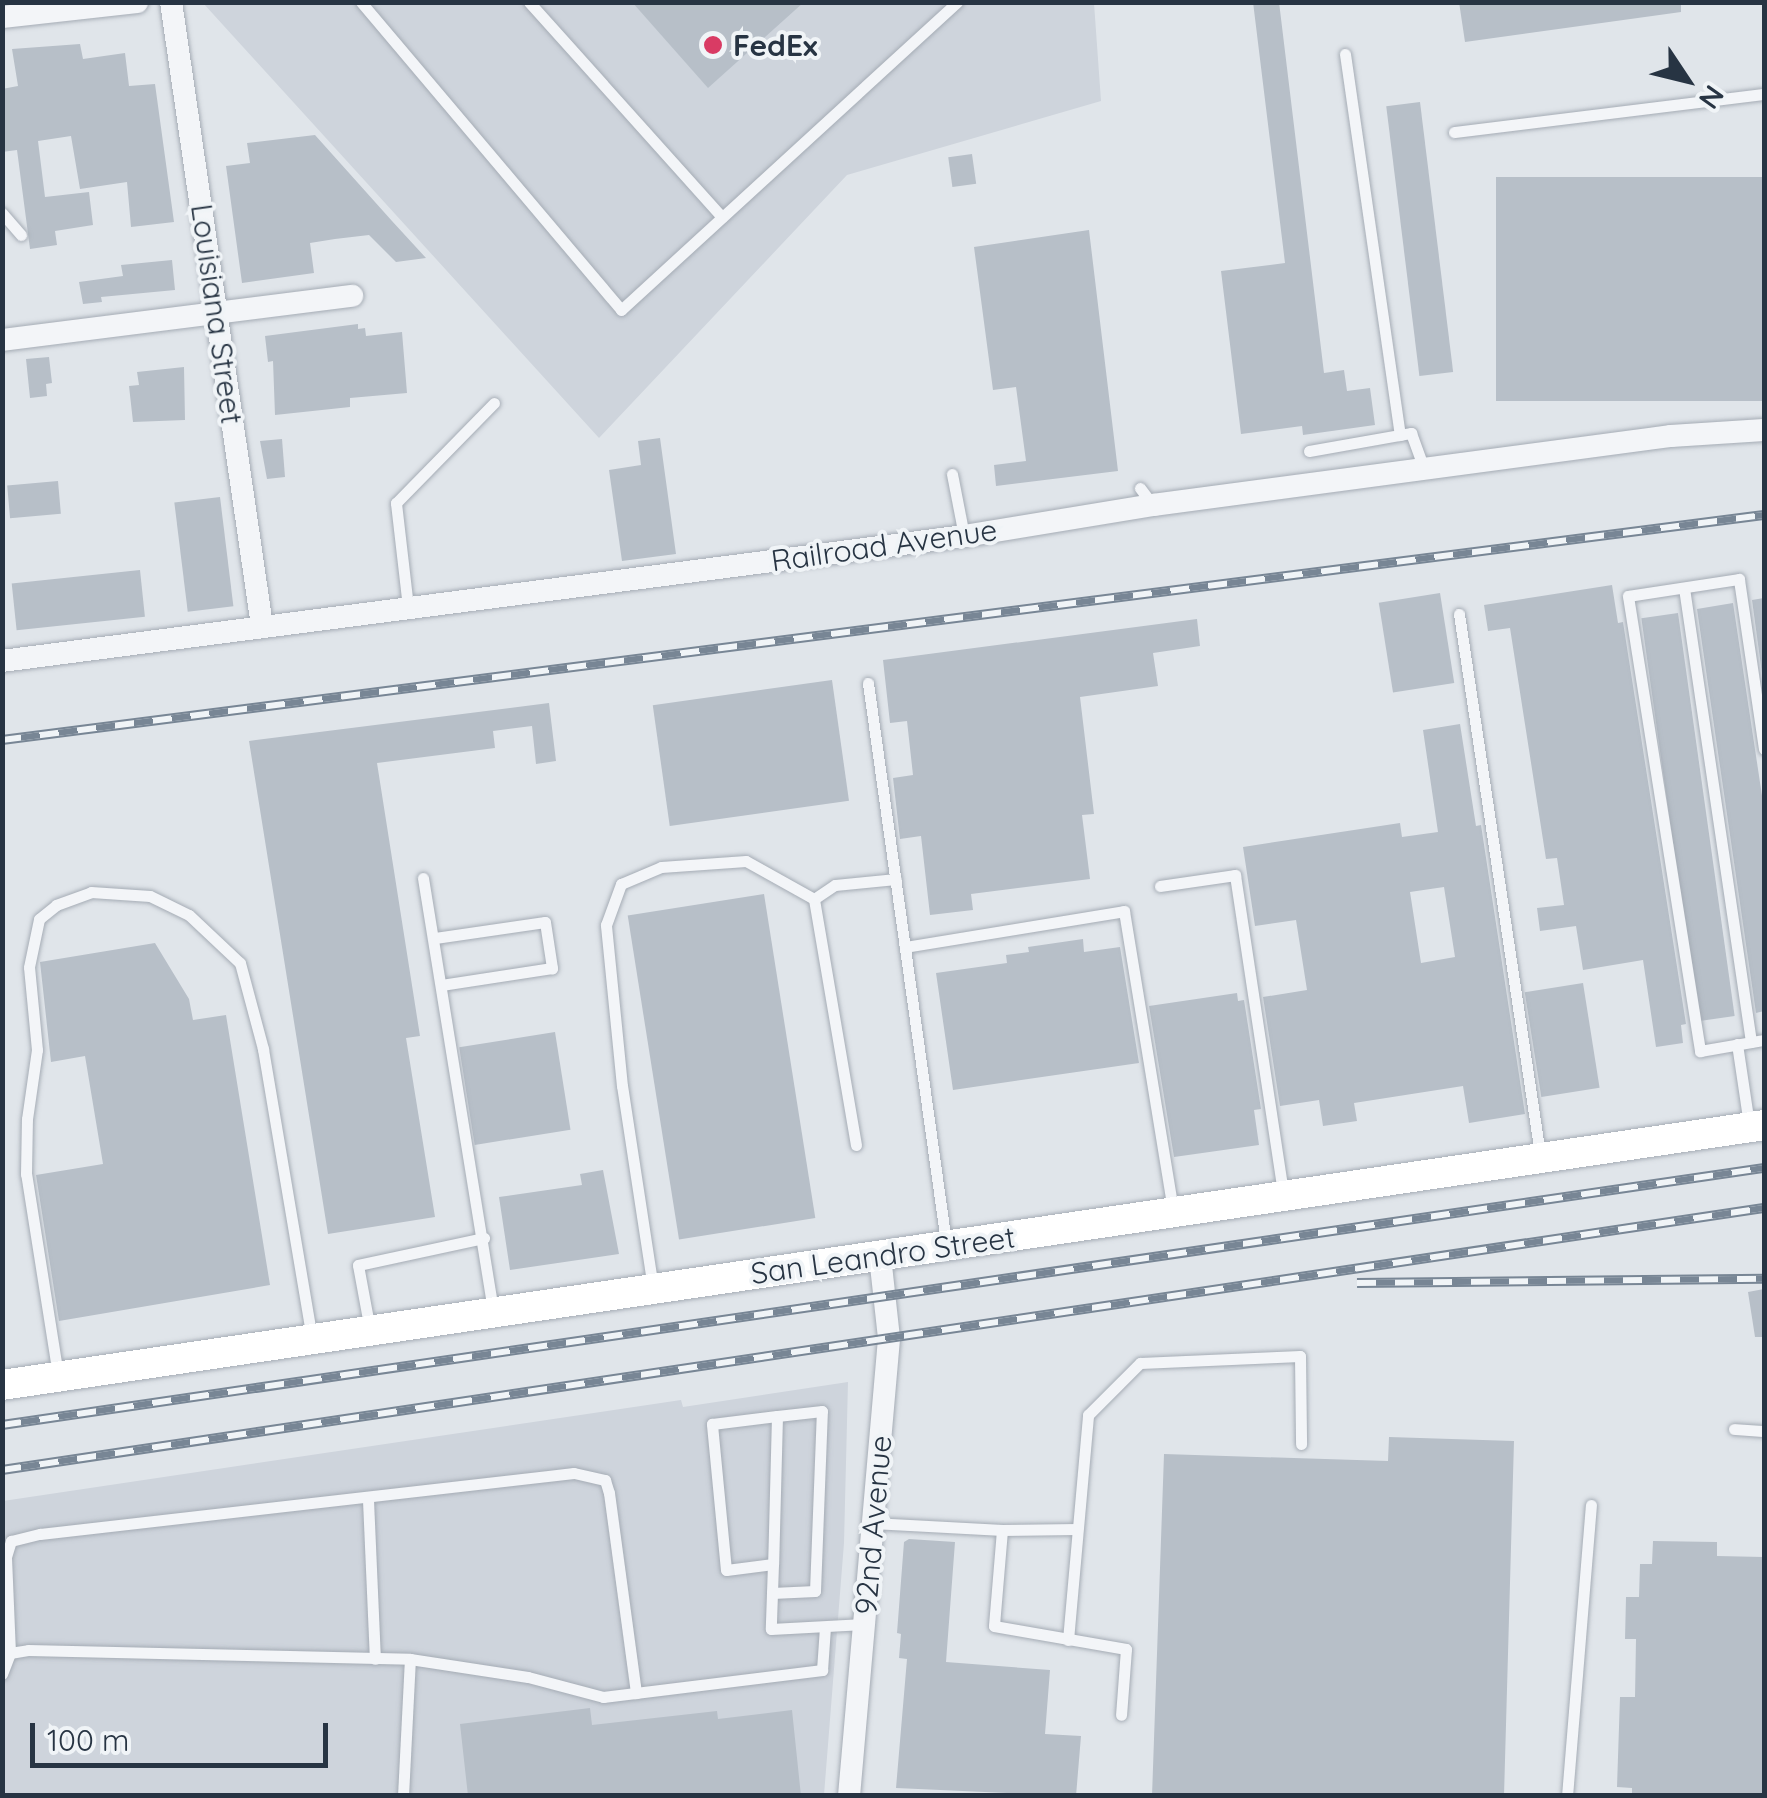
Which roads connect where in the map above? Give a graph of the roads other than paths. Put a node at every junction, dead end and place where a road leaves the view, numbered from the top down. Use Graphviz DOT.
graph roads {
  1 [pos="136,2"];
  2 [pos="171,2"];
  3 [pos="361,2"];
  4 [pos="529,2"];
  5 [pos="957,2"];
  6 [pos="2,17"];
  7 [pos="1345,54"];
  8 [pos="1764,94"];
  9 [pos="1454,132"];
  10 [pos="2,214"];
  11 [pos="722,217"];
  12 [pos="21,235"];
  13 [pos="352,296"];
  14 [pos="218,312"];
  15 [pos="2,340"];
  16 [pos="494,402"];
  17 [pos="1764,430"];
  18 [pos="1400,435"];
  19 [pos="1309,452"];
  20 [pos="1424,469"];
  21 [pos="952,474"];
  22 [pos="964,536"];
  23 [pos="1684,588"];
  24 [pos="408,607"];
  25 [pos="1459,614"];
  26 [pos="262,626"];
  27 [pos="2,661"];
  28 [pos="868,683"];
  29 [pos="1764,748"];
  30 [pos="423,878"];
  31 [pos="896,880"];
  32 [pos="1160,886"];
  33 [pos="814,898"];
  34 [pos="434,938"];
  35 [pos="906,948"];
  36 [pos="441,985"];
  37 [pos="1764,1040"];
  38 [pos="1751,1042"];
  39 [pos="1736,1044"];
  40 [pos="1757,1126"];
  41 [pos="856,1146"];
  42 [pos="1541,1158"];
  43 [pos="1284,1196"];
  44 [pos="1174,1212"];
  45 [pos="484,1238"];
  46 [pos="947,1246"];
  47 [pos="880,1256"];
  48 [pos="653,1288"];
  49 [pos="494,1312"];
  50 [pos="370,1330"];
  51 [pos="312,1339"];
  52 [pos="58,1376"];
  53 [pos="2,1385"];
  54 [pos="777,1416"];
  55 [pos="1734,1429"];
  56 [pos="1764,1431"];
  57 [pos="1301,1444"];
  58 [pos="368,1500"];
  59 [pos="1590,1505"];
  60 [pos="873,1523"];
  61 [pos="1002,1530"];
  62 [pos="1077,1530"];
  63 [pos="773,1564"];
  64 [pos="772,1593"];
  65 [pos="864,1624"];
  66 [pos="825,1626"];
  67 [pos="1068,1640"];
  68 [pos="10,1653"];
  69 [pos="375,1659"];
  70 [pos="410,1660"];
  71 [pos="2,1674"];
  72 [pos="636,1693"];
  73 [pos="1121,1715"];
  74 [pos="853,1794"];
  75 [pos="403,1796"];
  76 [pos="1566,1796"];
  1 -- 6 [label="street"];
  2 -- 14 [label="street, Louisiana Street"];
  3 -- 11 [label="lane"];
  4 -- 11 [label="lane"];
  5 -- 11 [label="lane"];
  7 -- 18 [label="lane"];
  8 -- 9 [label="lane"];
  10 -- 12 [label="lane"];
  13 -- 14 [label="street"];
  14 -- 15 [label="street"];
  14 -- 26 [label="street, Louisiana Street"];
  16 -- 24 [label="lane"];
  17 -- 20 [label="street, Railroad Avenue"];
  18 -- 19 [label="lane"];
  18 -- 20 [label="lane"];
  20 -- 22 [label="street, Railroad Avenue"];
  21 -- 22 [label="lane"];
  22 -- 24 [label="street, Railroad Avenue"];
  23 -- 29 [label="lane"];
  23 -- 38 [label="lane"];
  23 -- 39 [label="lane"];
  24 -- 26 [label="street, Railroad Avenue"];
  25 -- 42 [label="lane"];
  26 -- 27 [label="street, Railroad Avenue"];
  28 -- 31 [label="lane"];
  30 -- 34 [label="lane"];
  31 -- 33 [label="lane"];
  31 -- 35 [label="lane"];
  32 -- 43 [label="lane"];
  33 -- 41 [label="lane"];
  33 -- 48 [label="lane"];
  34 -- 36 [label="lane"];
  34 -- 36 [label="lane"];
  35 -- 44 [label="lane"];
  35 -- 46 [label="lane"];
  36 -- 45 [label="lane"];
  37 -- 38 [label="lane"];
  38 -- 39 [label="lane"];
  39 -- 40 [label="lane"];
  40 -- 42 [label="main road, San Leandro Street"];
  42 -- 43 [label="main road, San Leandro Street"];
  43 -- 44 [label="main road, San Leandro Street"];
  44 -- 46 [label="main road, San Leandro Street"];
  45 -- 49 [label="lane"];
  45 -- 50 [label="lane"];
  46 -- 47 [label="main road, San Leandro Street"];
  47 -- 48 [label="main road, San Leandro Street"];
  47 -- 60 [label="street, 92nd Avenue"];
  48 -- 49 [label="main road, San Leandro Street"];
  49 -- 50 [label="main road, San Leandro Street"];
  50 -- 51 [label="main road, San Leandro Street"];
  51 -- 52 [label="main road, San Leandro Street"];
  51 -- 52 [label="lane"];
  52 -- 53 [label="main road, San Leandro Street"];
  54 -- 63 [label="lane"];
  54 -- 63 [label="lane"];
  54 -- 64 [label="lane"];
  55 -- 56 [label="lane"];
  57 -- 62 [label="lane"];
  58 -- 68 [label="lane"];
  58 -- 69 [label="lane"];
  58 -- 72 [label="lane"];
  59 -- 76 [label="lane"];
  60 -- 61 [label="lane"];
  60 -- 65 [label="street, 92nd Avenue"];
  61 -- 62 [label="lane"];
  61 -- 67 [label="lane"];
  62 -- 67 [label="lane"];
  63 -- 64 [label="lane"];
  64 -- 66 [label="lane"];
  65 -- 66 [label="lane"];
  65 -- 74 [label="street, 92nd Avenue"];
  66 -- 72 [label="lane"];
  67 -- 73 [label="lane"];
  68 -- 69 [label="lane"];
  68 -- 71 [label="lane"];
  69 -- 70 [label="lane"];
  70 -- 72 [label="lane"];
  70 -- 75 [label="lane"];
}
